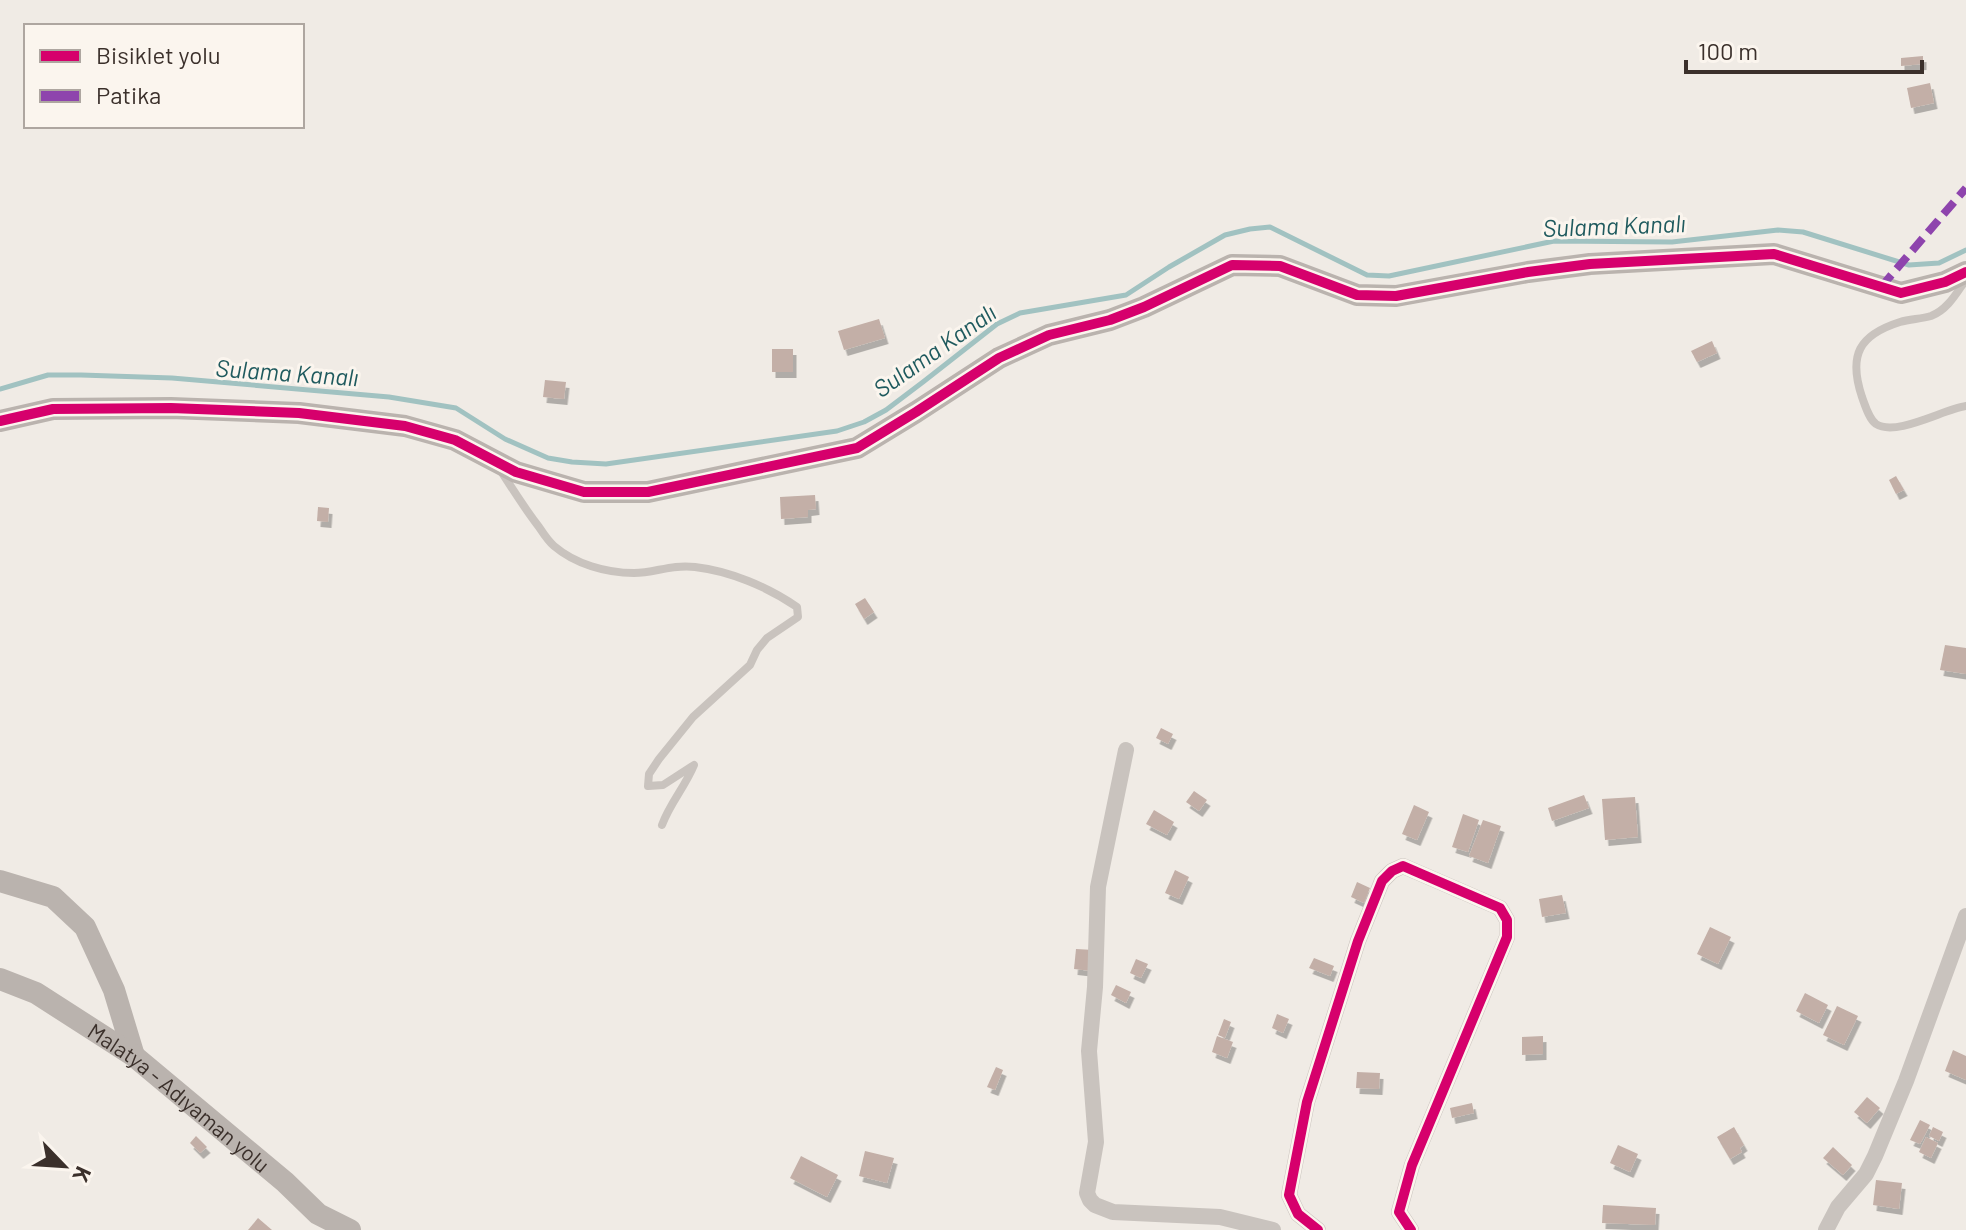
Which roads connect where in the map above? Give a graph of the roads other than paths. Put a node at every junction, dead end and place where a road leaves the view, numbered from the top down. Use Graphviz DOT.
graph roads {
  1 [pos="1966,272"];
  2 [pos="1959,281"];
  3 [pos="1966,406"];
  4 [pos="0,421"];
  5 [pos="494,461"];
  6 [pos="1126,750"];
  7 [pos="662,825"];
  8 [pos="0,881"];
  9 [pos="1966,916"];
  10 [pos="0,979"];
  11 [pos="134,1056"];
  12 [pos="324,1222"];
  13 [pos="350,1230"];
  14 [pos="1273,1230"];
  15 [pos="1318,1230"];
  16 [pos="1411,1230"];
  17 [pos="1826,1230"];
  1 -- 2 [label="street"];
  2 -- 3 [label="lane"];
  2 -- 5 [label="street"];
  4 -- 5 [label="street"];
  5 -- 7 [label="lane"];
  6 -- 14 [label="street"];
  8 -- 11 [label="street"];
  9 -- 17 [label="street"];
  10 -- 11 [label="street, Malatya - Adıyaman yolu"];
  11 -- 12 [label="street, Malatya - Adıyaman yolu"];
  12 -- 13 [label="street, Malatya - Adıyaman yolu"];
  15 -- 16 [label="street"];
}
